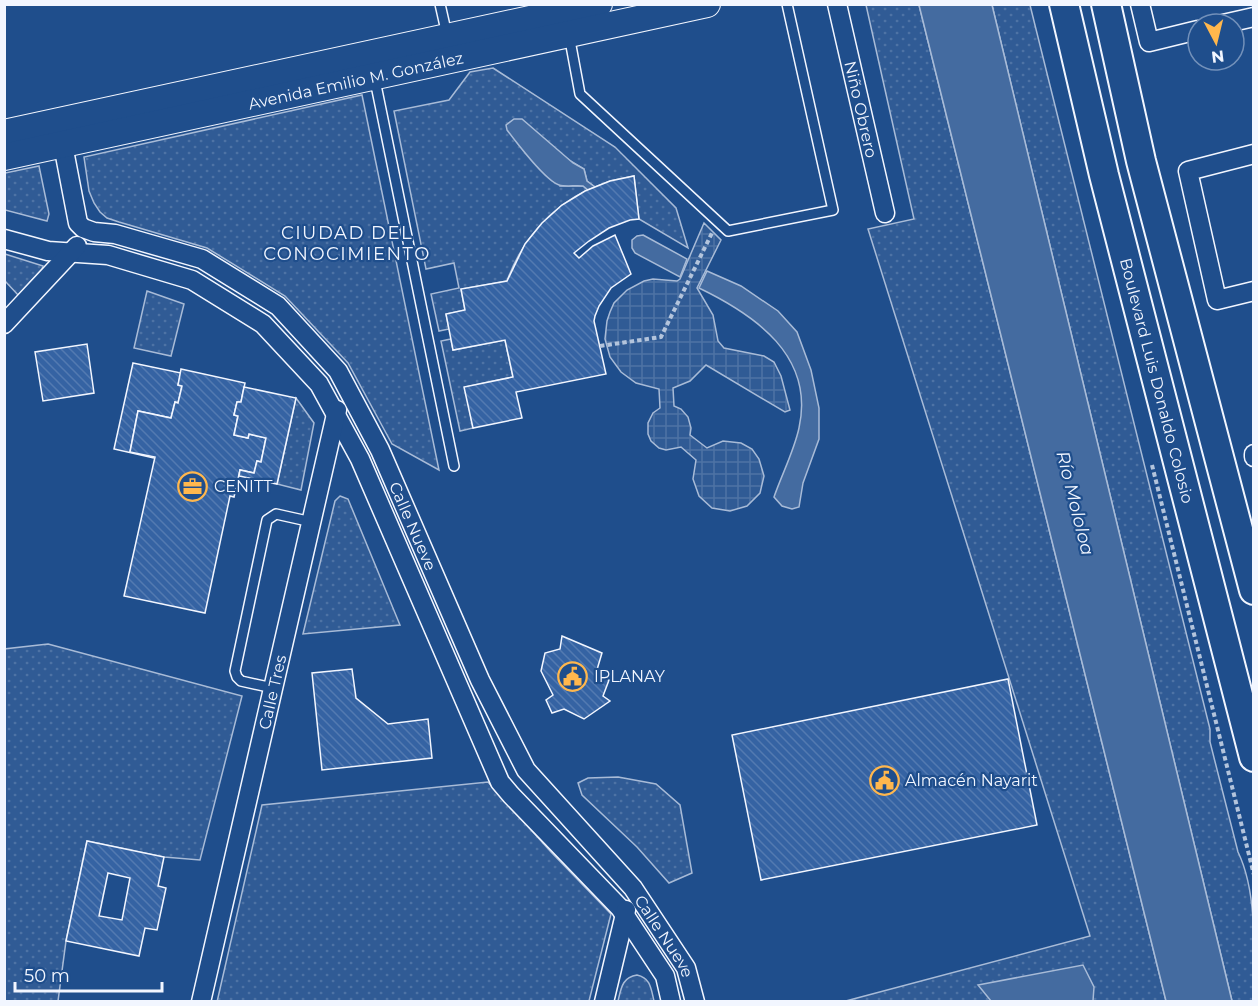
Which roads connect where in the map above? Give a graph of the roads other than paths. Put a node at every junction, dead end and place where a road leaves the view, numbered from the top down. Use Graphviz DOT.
graph roads {
  1 [pos="440,4"];
  2 [pos="599,4"];
  3 [pos="707,4"];
  4 [pos="787,4"];
  5 [pos="837,4"];
  6 [pos="1064,4"];
  7 [pos="1106,4"];
  8 [pos="1140,4"];
  9 [pos="567,23"];
  10 [pos="1186,33"];
  11 [pos="447,38"];
  12 [pos="369,66"];
  13 [pos="150,114"];
  14 [pos="4,133"];
  15 [pos="63,145"];
  16 [pos="1254,154"];
  17 [pos="4,158"];
  18 [pos="885,213"];
  19 [pos="91,231"];
  20 [pos="4,239"];
  21 [pos="71,252"];
  22 [pos="1254,291"];
  23 [pos="7,316"];
  24 [pos="344,381"];
  25 [pos="336,415"];
  26 [pos="454,466"];
  27 [pos="312,522"];
  28 [pos="1254,590"];
  29 [pos="273,688"];
  30 [pos="1252,745"];
  31 [pos="633,888"];
  32 [pos="624,915"];
  33 [pos="201,1002"];
  34 [pos="604,1002"];
  35 [pos="671,1002"];
  36 [pos="695,1002"];
  1 -- 11 [label="lane"];
  2 -- 9 [label="main road, Avenida Emilio M. González"];
  3 -- 9 [label="main road, Avenida Emilio M. González"];
  4 -- 9 [label="lane"];
  5 -- 18 [label="street, Niño Obrero"];
  6 -- 30 [label="main road, Boulevard Luis Donaldo Colosio"];
  7 -- 28 [label="main road"];
  8 -- 10 [label="street"];
  9 -- 11 [label="main road, Avenida Emilio M. González"];
  9 -- 12 [label="main road, Avenida Emilio M. González"];
  11 -- 12 [label="main road, Avenida Emilio M. González"];
  12 -- 13 [label="main road, Avenida Emilio M. González"];
  12 -- 26 [label="lane"];
  13 -- 14 [label="main road, Avenida Emilio M. González"];
  13 -- 15 [label="main road, Avenida Emilio M. González"];
  15 -- 17 [label="main road, Avenida Emilio M. González"];
  15 -- 19 [label="street"];
  16 -- 22 [label="street"];
  19 -- 21 [label="street"];
  19 -- 24 [label="street, Calle Nueve"];
  20 -- 21 [label="street, Calle Nueve"];
  21 -- 23 [label="street"];
  21 -- 25 [label="street, Calle Nueve"];
  24 -- 25 [label="street, Calle Tres"];
  24 -- 31 [label="street, Calle Nueve"];
  25 -- 27 [label="street, Calle Tres"];
  25 -- 32 [label="street, Calle Nueve"];
  27 -- 29 [label="street, Calle Tres"];
  27 -- 29 [label="lane"];
  29 -- 33 [label="street, Calle Tres"];
  31 -- 32 [label="street"];
  31 -- 36 [label="street, Calle Nueve"];
  32 -- 34 [label="street"];
  32 -- 35 [label="street, Calle Nueve"];
}
